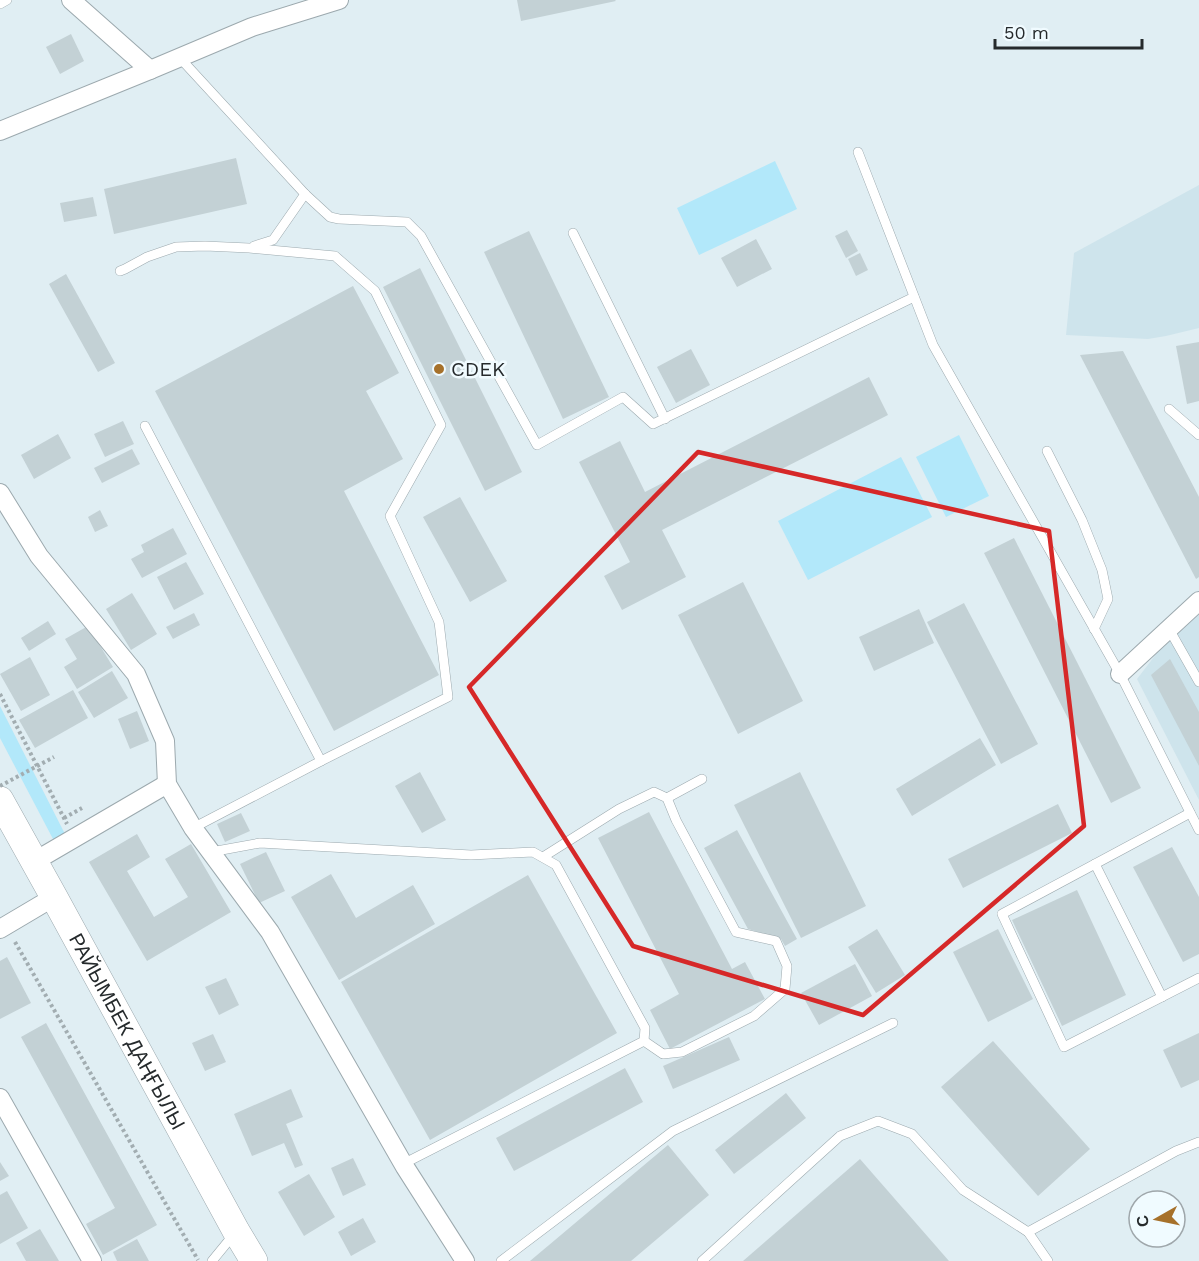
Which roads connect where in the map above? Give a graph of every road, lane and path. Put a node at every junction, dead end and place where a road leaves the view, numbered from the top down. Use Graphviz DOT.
graph roads {
  1 [pos="7,0"];
  2 [pos="72,0"];
  3 [pos="339,0"];
  4 [pos="0,4"];
  5 [pos="180,57"];
  6 [pos="150,70"];
  7 [pos="0,131"];
  8 [pos="858,152"];
  9 [pos="306,194"];
  10 [pos="573,233"];
  11 [pos="249,248"];
  12 [pos="120,271"];
  13 [pos="914,297"];
  14 [pos="1169,409"];
  15 [pos="665,419"];
  16 [pos="145,426"];
  17 [pos="1199,435"];
  18 [pos="1047,451"];
  19 [pos="0,493"];
  20 [pos="1199,601"];
  21 [pos="1094,629"];
  22 [pos="1169,629"];
  23 [pos="1199,657"];
  24 [pos="1189,663"];
  25 [pos="1120,674"];
  26 [pos="1199,682"];
  27 [pos="0,694"];
  28 [pos="54,757"];
  29 [pos="321,761"];
  30 [pos="702,779"];
  31 [pos="167,784"];
  32 [pos="0,786"];
  33 [pos="667,798"];
  34 [pos="0,800"];
  35 [pos="82,808"];
  36 [pos="1190,813"];
  37 [pos="193,828"];
  38 [pos="1199,830"];
  39 [pos="211,852"];
  40 [pos="543,857"];
  41 [pos="35,861"];
  42 [pos="1095,864"];
  43 [pos="54,897"];
  44 [pos="3,928"];
  45 [pos="1199,978"];
  46 [pos="1162,997"];
  47 [pos="893,1023"];
  48 [pos="644,1041"];
  49 [pos="0,1098"];
  50 [pos="1199,1142"];
  51 [pos="403,1164"];
  52 [pos="236,1231"];
  53 [pos="1028,1232"];
  54 [pos="92,1261"];
  55 [pos="199,1261"];
  56 [pos="212,1261"];
  57 [pos="254,1261"];
  58 [pos="465,1261"];
  59 [pos="501,1261"];
  60 [pos="702,1261"];
  61 [pos="1048,1261"];
  1 -- 4 [label="lane"];
  2 -- 6 [label="street"];
  3 -- 5 [label="street"];
  5 -- 6 [label="street"];
  5 -- 9 [label="lane"];
  6 -- 7 [label="street"];
  8 -- 13 [label="lane"];
  9 -- 11 [label="lane"];
  9 -- 15 [label="lane"];
  10 -- 15 [label="lane"];
  11 -- 12 [label="lane"];
  11 -- 29 [label="lane"];
  13 -- 15 [label="lane"];
  13 -- 21 [label="lane"];
  14 -- 17 [label="lane"];
  16 -- 29 [label="lane"];
  18 -- 21 [label="lane"];
  19 -- 31 [label="street"];
  20 -- 22 [label="street"];
  21 -- 25 [label="lane"];
  22 -- 24 [label="lane"];
  22 -- 25 [label="street"];
  23 -- 24 [label="lane"];
  24 -- 26 [label="lane"];
  25 -- 36 [label="lane"];
  27 -- 35 [label="path"];
  28 -- 32 [label="path, bridge"];
  29 -- 37 [label="lane"];
  30 -- 33 [label="lane"];
  31 -- 37 [label="street"];
  31 -- 41 [label="street"];
  33 -- 40 [label="lane"];
  33 -- 48 [label="lane"];
  34 -- 41 [label="main road, РАЙЫМБЕК ДАҢҒЫЛЫ"];
  36 -- 38 [label="lane"];
  36 -- 42 [label="lane"];
  37 -- 39 [label="street"];
  39 -- 40 [label="lane"];
  39 -- 51 [label="street"];
  40 -- 48 [label="lane"];
  41 -- 43 [label="main road, РАЙЫМБЕК ДАҢҒЫЛЫ"];
  42 -- 46 [label="lane"];
  42 -- 46 [label="lane"];
  43 -- 44 [label="street"];
  43 -- 52 [label="main road, РАЙЫМБЕК ДАҢҒЫЛЫ"];
  44 -- 55 [label="path"];
  45 -- 46 [label="lane"];
  47 -- 59 [label="lane"];
  48 -- 51 [label="lane"];
  49 -- 54 [label="street"];
  50 -- 53 [label="lane"];
  51 -- 58 [label="street"];
  52 -- 56 [label="lane"];
  52 -- 57 [label="main road, РАЙЫМБЕК ДАҢҒЫЛЫ"];
  53 -- 60 [label="lane"];
  53 -- 61 [label="lane"];
}
